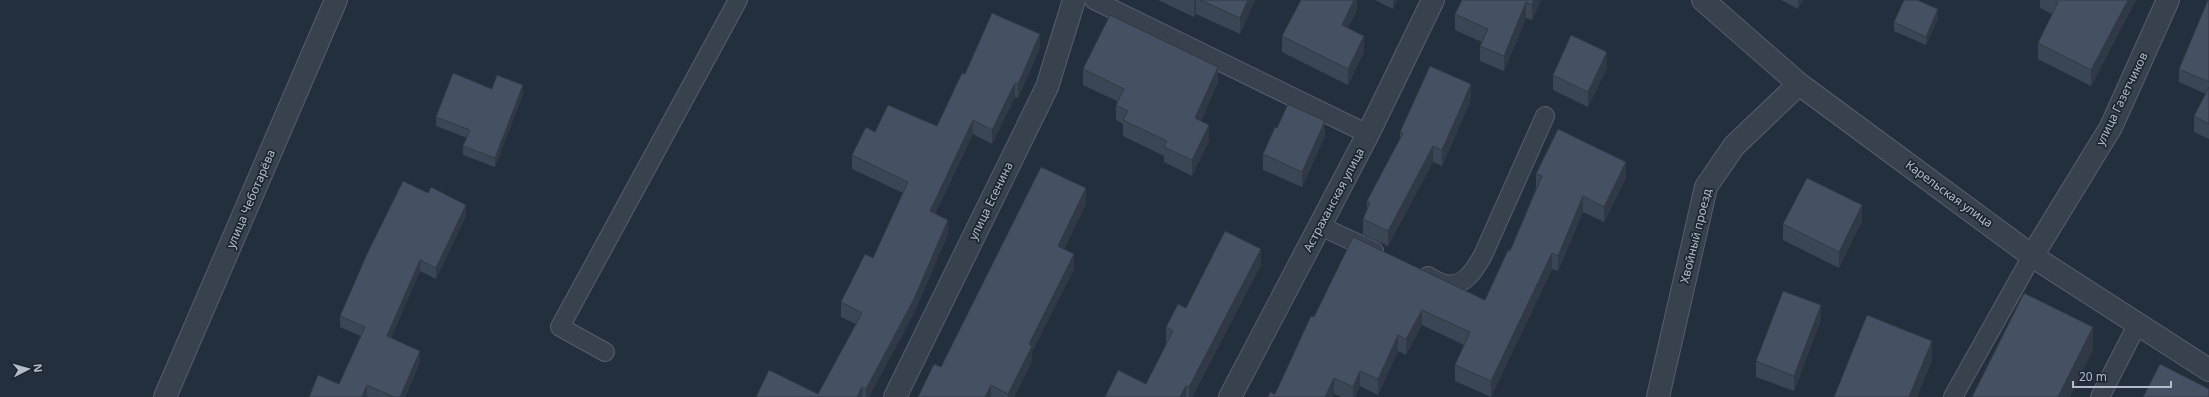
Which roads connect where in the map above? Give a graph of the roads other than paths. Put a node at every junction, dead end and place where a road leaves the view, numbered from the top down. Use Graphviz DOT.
graph roads {
  1 [pos="336,0"];
  2 [pos="738,0"];
  3 [pos="1074,0"];
  4 [pos="1094,0"];
  5 [pos="1433,0"];
  6 [pos="1703,0"];
  7 [pos="2168,0"];
  8 [pos="1799,84"];
  9 [pos="1545,116"];
  10 [pos="1368,134"];
  11 [pos="1320,226"];
  12 [pos="2032,256"];
  13 [pos="1390,258"];
  14 [pos="1411,268"];
  15 [pos="2137,325"];
  16 [pos="605,352"];
  17 [pos="2209,370"];
  18 [pos="165,397"];
  19 [pos="895,397"];
  20 [pos="1230,397"];
  21 [pos="1658,397"];
  22 [pos="1953,397"];
  23 [pos="2100,397"];
  1 -- 18 [label="street, улица Чеботарёва"];
  2 -- 16 [label="lane"];
  3 -- 19 [label="street, улица Есенина"];
  4 -- 10 [label="lane"];
  5 -- 10 [label="street, Астраханская улица"];
  6 -- 8 [label="street, Карельская улица"];
  7 -- 12 [label="street, улица Газетчиков"];
  8 -- 12 [label="street, Карельская улица"];
  8 -- 21 [label="street, Хвойный проезд"];
  9 -- 14 [label="lane"];
  10 -- 11 [label="street, Астраханская улица"];
  11 -- 13 [label="lane"];
  11 -- 20 [label="street, Астраханская улица"];
  12 -- 15 [label="street, Карельская улица"];
  12 -- 22 [label="lane"];
  15 -- 17 [label="street, Карельская улица"];
  15 -- 23 [label="lane"];
}
